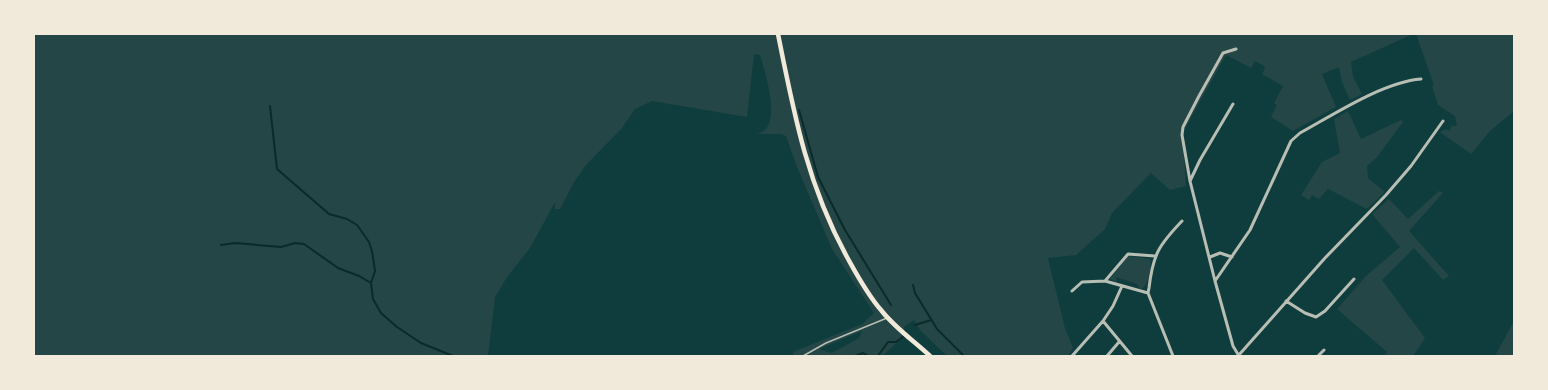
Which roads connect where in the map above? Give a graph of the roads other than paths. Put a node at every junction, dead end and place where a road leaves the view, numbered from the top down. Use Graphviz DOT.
graph roads {
  1 [pos="778,34"];
  2 [pos="1236,49"];
  3 [pos="1421,79"];
  4 [pos="1234,104"];
  5 [pos="1443,121"];
  6 [pos="1190,181"];
  7 [pos="1182,221"];
  8 [pos="1155,256"];
  9 [pos="1210,257"];
  10 [pos="1232,257"];
  11 [pos="1354,279"];
  12 [pos="1215,281"];
  13 [pos="1105,282"];
  14 [pos="1122,286"];
  15 [pos="1072,291"];
  16 [pos="1148,293"];
  17 [pos="1286,301"];
  18 [pos="888,318"];
  19 [pos="1102,321"];
  20 [pos="1119,342"];
  21 [pos="1324,350"];
  22 [pos="805,356"];
  23 [pos="930,356"];
  24 [pos="1072,356"];
  25 [pos="1107,356"];
  26 [pos="1132,356"];
  27 [pos="1173,356"];
  28 [pos="1239,356"];
  29 [pos="1318,356"];
  1 -- 18 [label="main road"];
  2 -- 6 [label="street"];
  3 -- 10 [label="street"];
  4 -- 6 [label="street"];
  5 -- 17 [label="street"];
  6 -- 9 [label="street"];
  7 -- 8 [label="street"];
  8 -- 13 [label="street"];
  8 -- 16 [label="street"];
  9 -- 10 [label="street"];
  9 -- 12 [label="street"];
  10 -- 12 [label="street"];
  11 -- 17 [label="street"];
  12 -- 28 [label="street"];
  13 -- 14 [label="street"];
  13 -- 15 [label="street"];
  14 -- 16 [label="street"];
  14 -- 19 [label="street"];
  16 -- 27 [label="street"];
  17 -- 28 [label="street"];
  18 -- 22 [label="lane"];
  18 -- 23 [label="main road"];
  19 -- 20 [label="street"];
  19 -- 24 [label="street"];
  20 -- 25 [label="street"];
  20 -- 26 [label="street"];
  21 -- 29 [label="street"];
}
